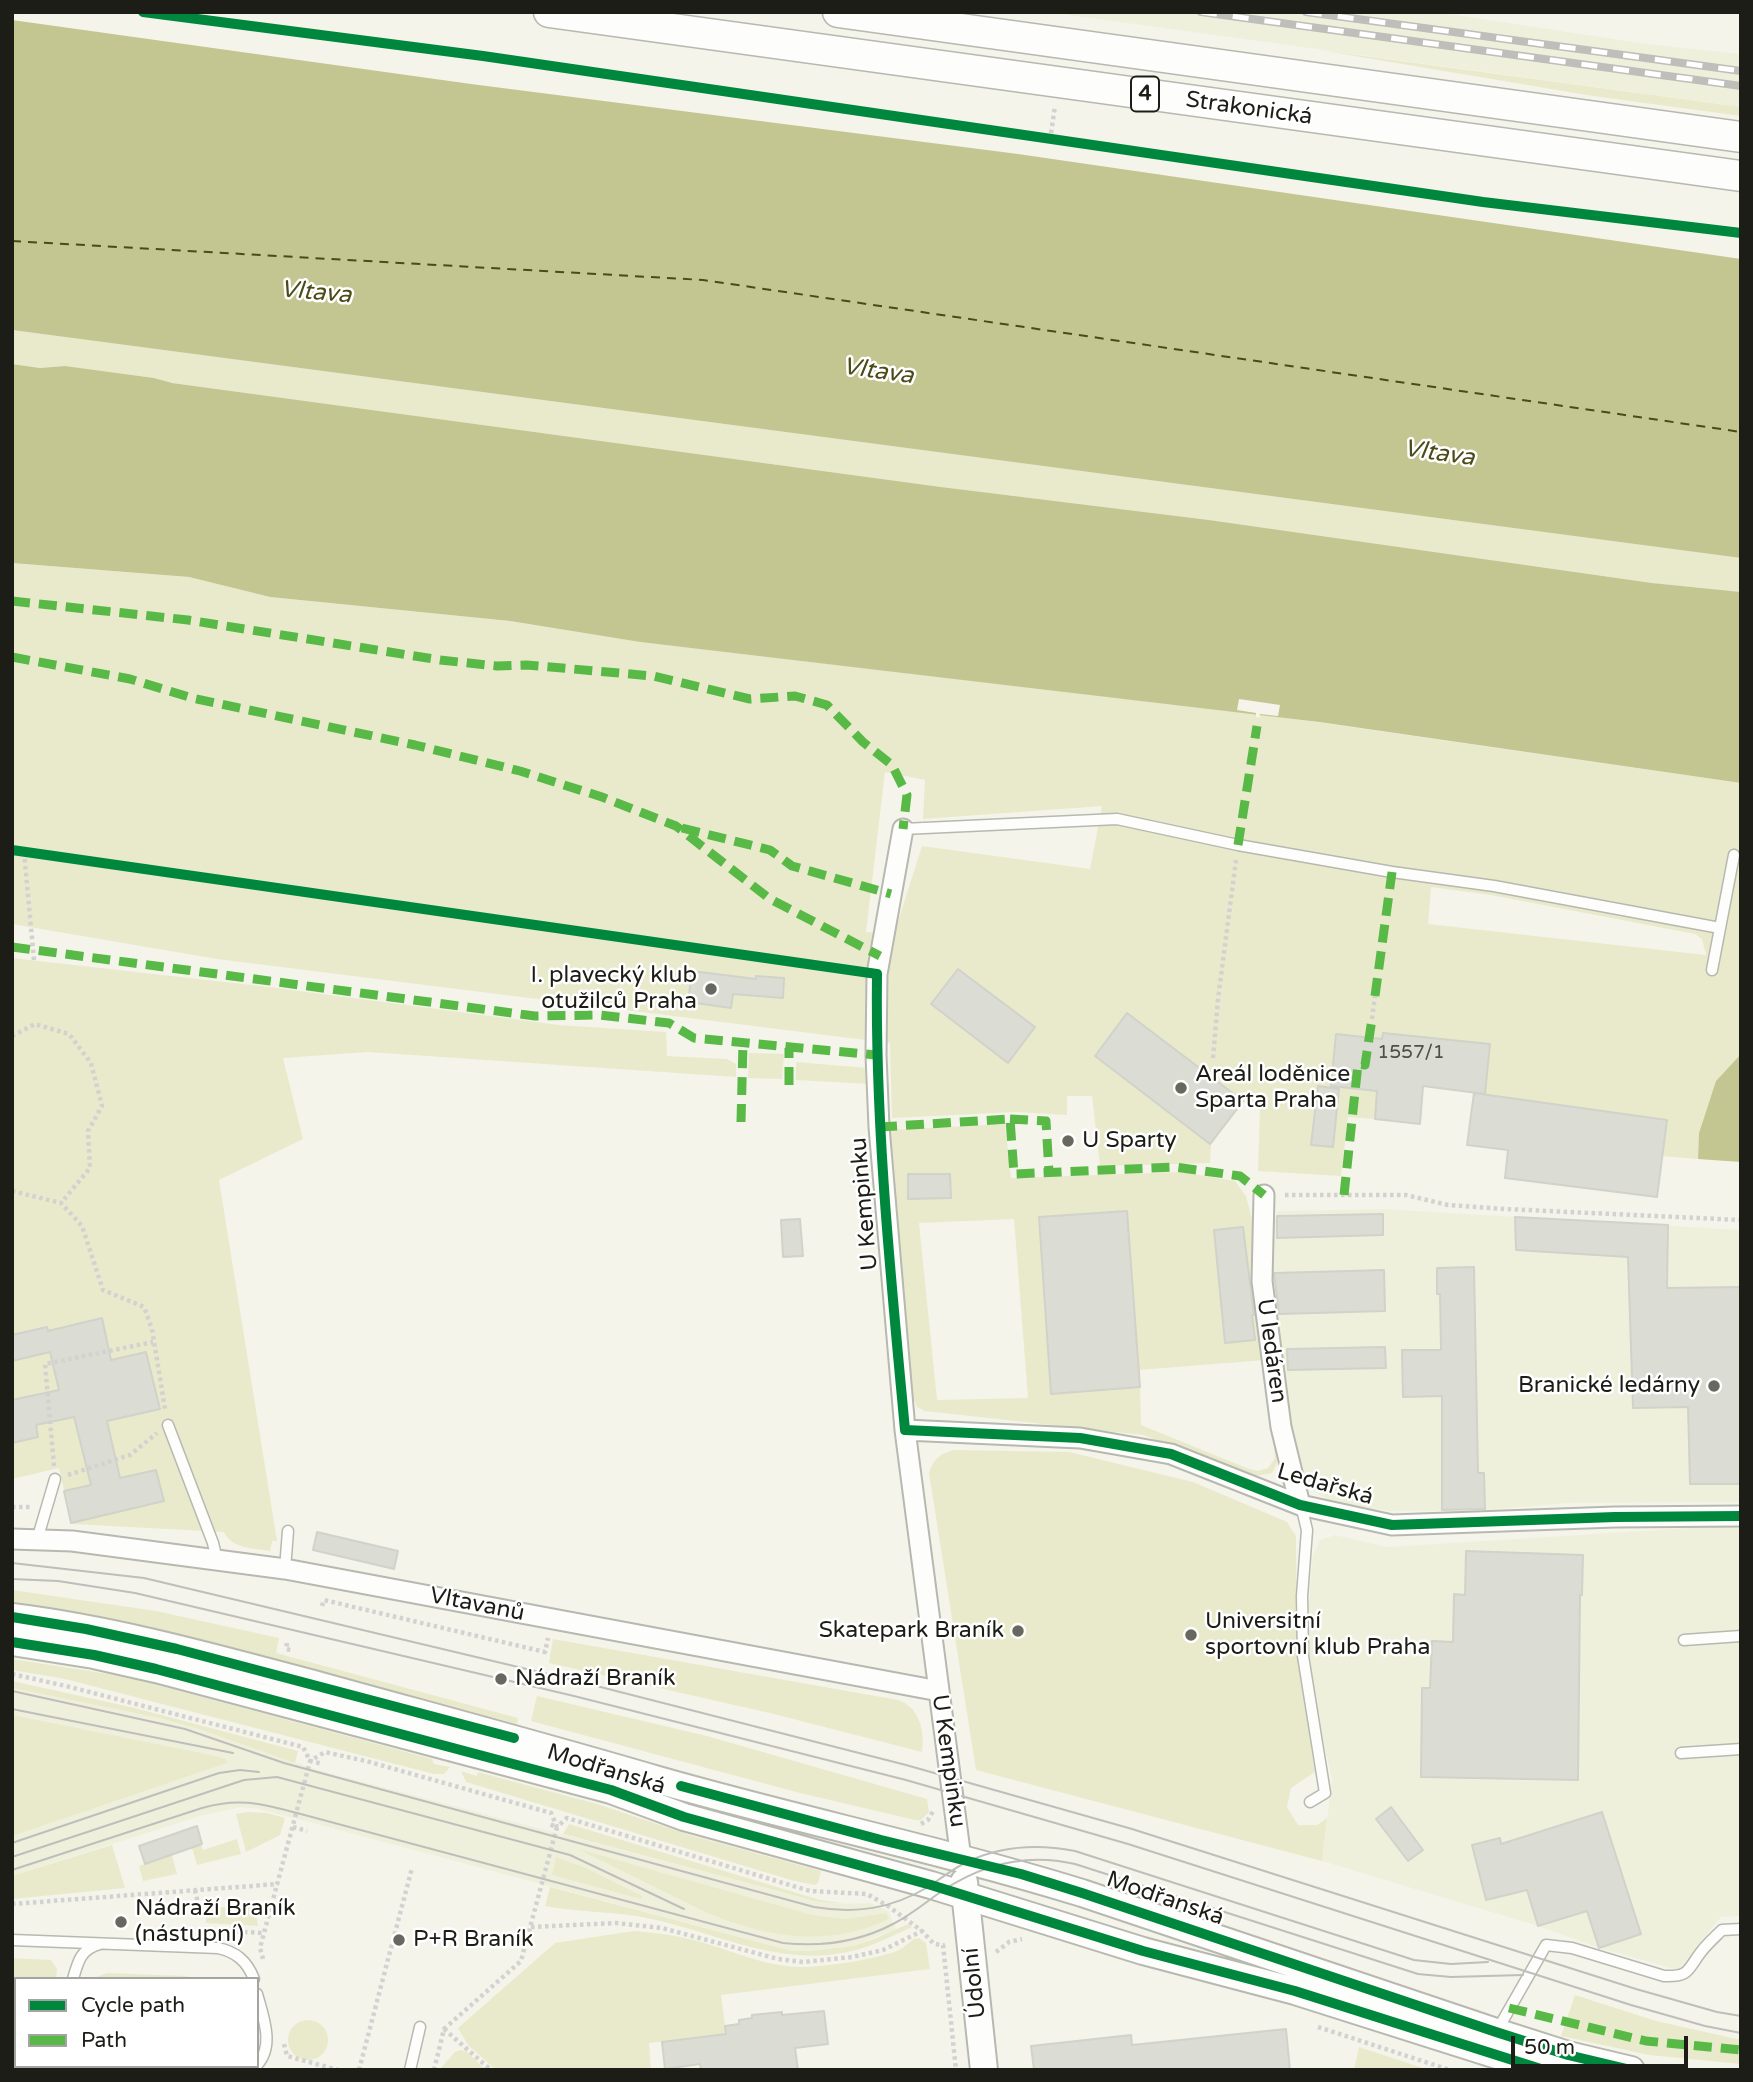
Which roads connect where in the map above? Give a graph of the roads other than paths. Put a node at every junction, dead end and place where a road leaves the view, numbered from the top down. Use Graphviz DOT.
graph roads {
  1 [pos="549,12"];
  2 [pos="838,12"];
  3 [pos="1741,138"];
  4 [pos="1741,176"];
  5 [pos="904,829"];
  6 [pos="1734,855"];
  7 [pos="1720,928"];
  8 [pos="1712,970"];
  9 [pos="1264,1195"];
  10 [pos="168,1424"];
  11 [pos="905,1430"];
  12 [pos="55,1479"];
  13 [pos="1300,1505"];
  14 [pos="1741,1516"];
  15 [pos="288,1531"];
  16 [pos="12,1539"];
  17 [pos="37,1540"];
  18 [pos="217,1560"];
  19 [pos="285,1569"];
  20 [pos="12,1616"];
  21 [pos="1741,1636"];
  22 [pos="1684,1640"];
  23 [pos="12,1642"];
  24 [pos="939,1691"];
  25 [pos="514,1738"];
  26 [pos="1741,1749"];
  27 [pos="1681,1752"];
  28 [pos="608,1754"];
  29 [pos="659,1767"];
  30 [pos="681,1786"];
  31 [pos="1310,1802"];
  32 [pos="961,1859"];
  33 [pos="966,1896"];
  34 [pos="1741,1929"];
  35 [pos="12,1940"];
  36 [pos="107,1942"];
  37 [pos="74,1977"];
  38 [pos="253,1977"];
  39 [pos="259,2003"];
  40 [pos="420,2027"];
  41 [pos="1496,2032"];
  42 [pos="259,2061"];
  43 [pos="410,2070"];
  44 [pos="984,2070"];
  45 [pos="1544,2070"];
  46 [pos="1631,2070"];
  1 -- 4 [label="main road, Strakonická / 4"];
  2 -- 3 [label="main road, Strakonická / 4"];
  5 -- 7 [label="lane"];
  5 -- 11 [label="street, U Kempinku"];
  6 -- 7 [label="lane"];
  7 -- 8 [label="lane"];
  9 -- 13 [label="street, U ledáren"];
  10 -- 18 [label="lane"];
  11 -- 13 [label="street, Ledařská"];
  11 -- 24 [label="street, U Kempinku"];
  12 -- 17 [label="lane"];
  13 -- 14 [label="street, Ledařská"];
  13 -- 31 [label="lane"];
  15 -- 19 [label="lane"];
  16 -- 17 [label="street, Vltavanů"];
  17 -- 18 [label="street, Vltavanů"];
  18 -- 19 [label="street, Vltavanů"];
  19 -- 24 [label="street, Vltavanů"];
  20 -- 25 [label="main road, Modřanská"];
  21 -- 22 [label="lane"];
  23 -- 33 [label="main road, Modřanská"];
  24 -- 32 [label="street, U Kempinku"];
  25 -- 28 [label="lane"];
  25 -- 30 [label="main road, Modřanská"];
  26 -- 27 [label="lane"];
  29 -- 30 [label="lane"];
  30 -- 32 [label="main road, Modřanská"];
  32 -- 33 [label="main road, Údolní"];
  32 -- 41 [label="main road, Modřanská"];
  33 -- 44 [label="main road, Údolní"];
  33 -- 45 [label="main road, Modřanská"];
  34 -- 41 [label="lane"];
  35 -- 36 [label="lane"];
  36 -- 37 [label="lane"];
  36 -- 38 [label="lane"];
  39 -- 42 [label="lane"];
  40 -- 43 [label="lane"];
  41 -- 46 [label="main road, Modřanská"];
}
